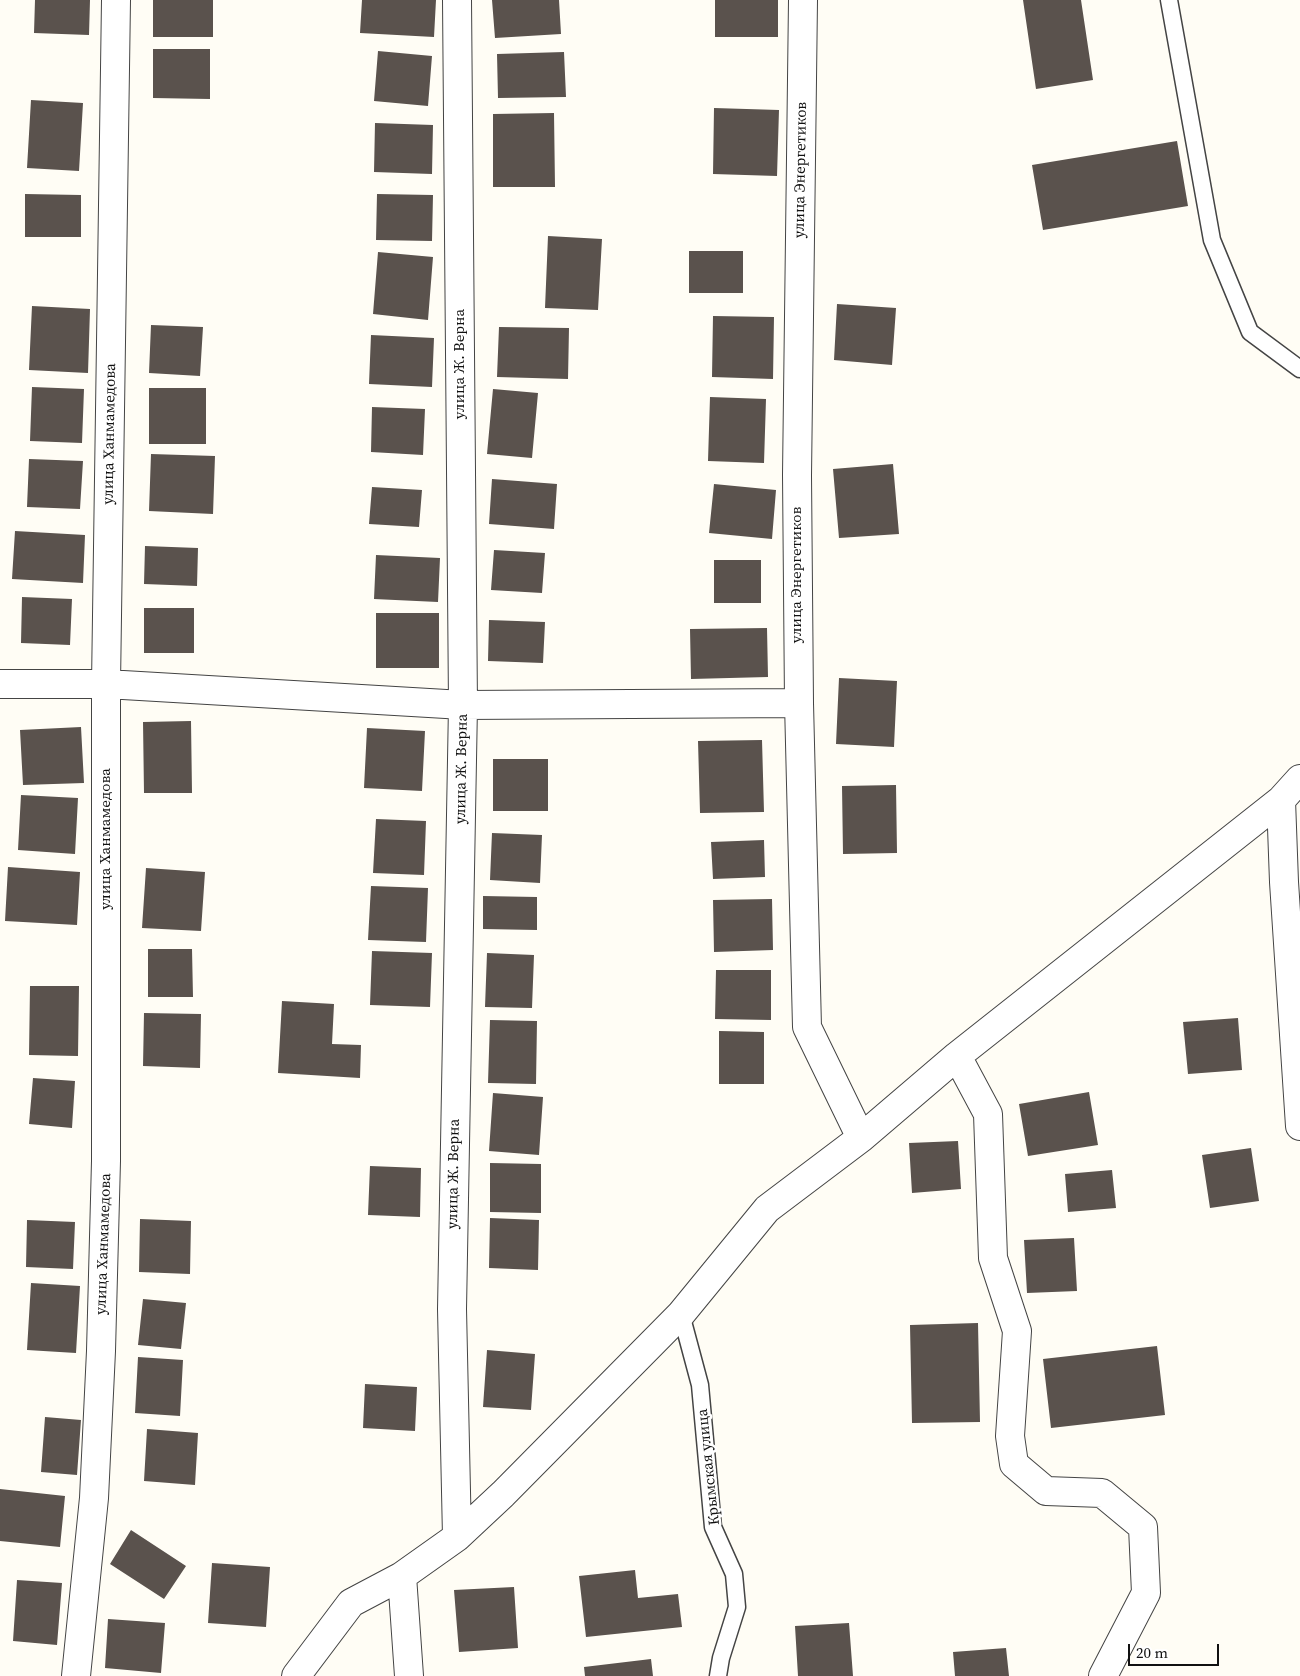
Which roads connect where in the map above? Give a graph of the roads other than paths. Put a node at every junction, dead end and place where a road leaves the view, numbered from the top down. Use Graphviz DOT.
graph roads {
  1 [pos="116,0"];
  2 [pos="457,0"];
  3 [pos="803,0"];
  4 [pos="1169,0"];
  5 [pos="1300,369"];
  6 [pos="0,684"];
  7 [pos="106,684"];
  8 [pos="798,703"];
  9 [pos="463,705"];
  10 [pos="1300,779"];
  11 [pos="1282,800"];
  12 [pos="957,1056"];
  13 [pos="1300,1126"];
  14 [pos="860,1138"];
  15 [pos="681,1314"];
  16 [pos="456,1538"];
  17 [pos="402,1576"];
  18 [pos="76,1676"];
  19 [pos="296,1676"];
  20 [pos="409,1676"];
  21 [pos="718,1676"];
  22 [pos="1103,1676"];
  1 -- 7 [label="street, улица Ханмамедова"];
  2 -- 9 [label="street, улица Ж. Верна"];
  3 -- 8 [label="street, улица Энергетиков"];
  4 -- 5 [label="lane"];
  6 -- 7 [label="street"];
  7 -- 9 [label="street"];
  7 -- 18 [label="street, улица Ханмамедова"];
  8 -- 9 [label="street"];
  8 -- 14 [label="street, улица Энергетиков"];
  9 -- 16 [label="street, улица Ж. Верна"];
  10 -- 11 [label="street"];
  11 -- 12 [label="street"];
  11 -- 13 [label="street"];
  12 -- 14 [label="street"];
  12 -- 22 [label="street"];
  14 -- 15 [label="street"];
  15 -- 16 [label="street"];
  15 -- 21 [label="lane, Крымская улица"];
  16 -- 17 [label="street"];
  17 -- 19 [label="street"];
  17 -- 20 [label="street"];
}
